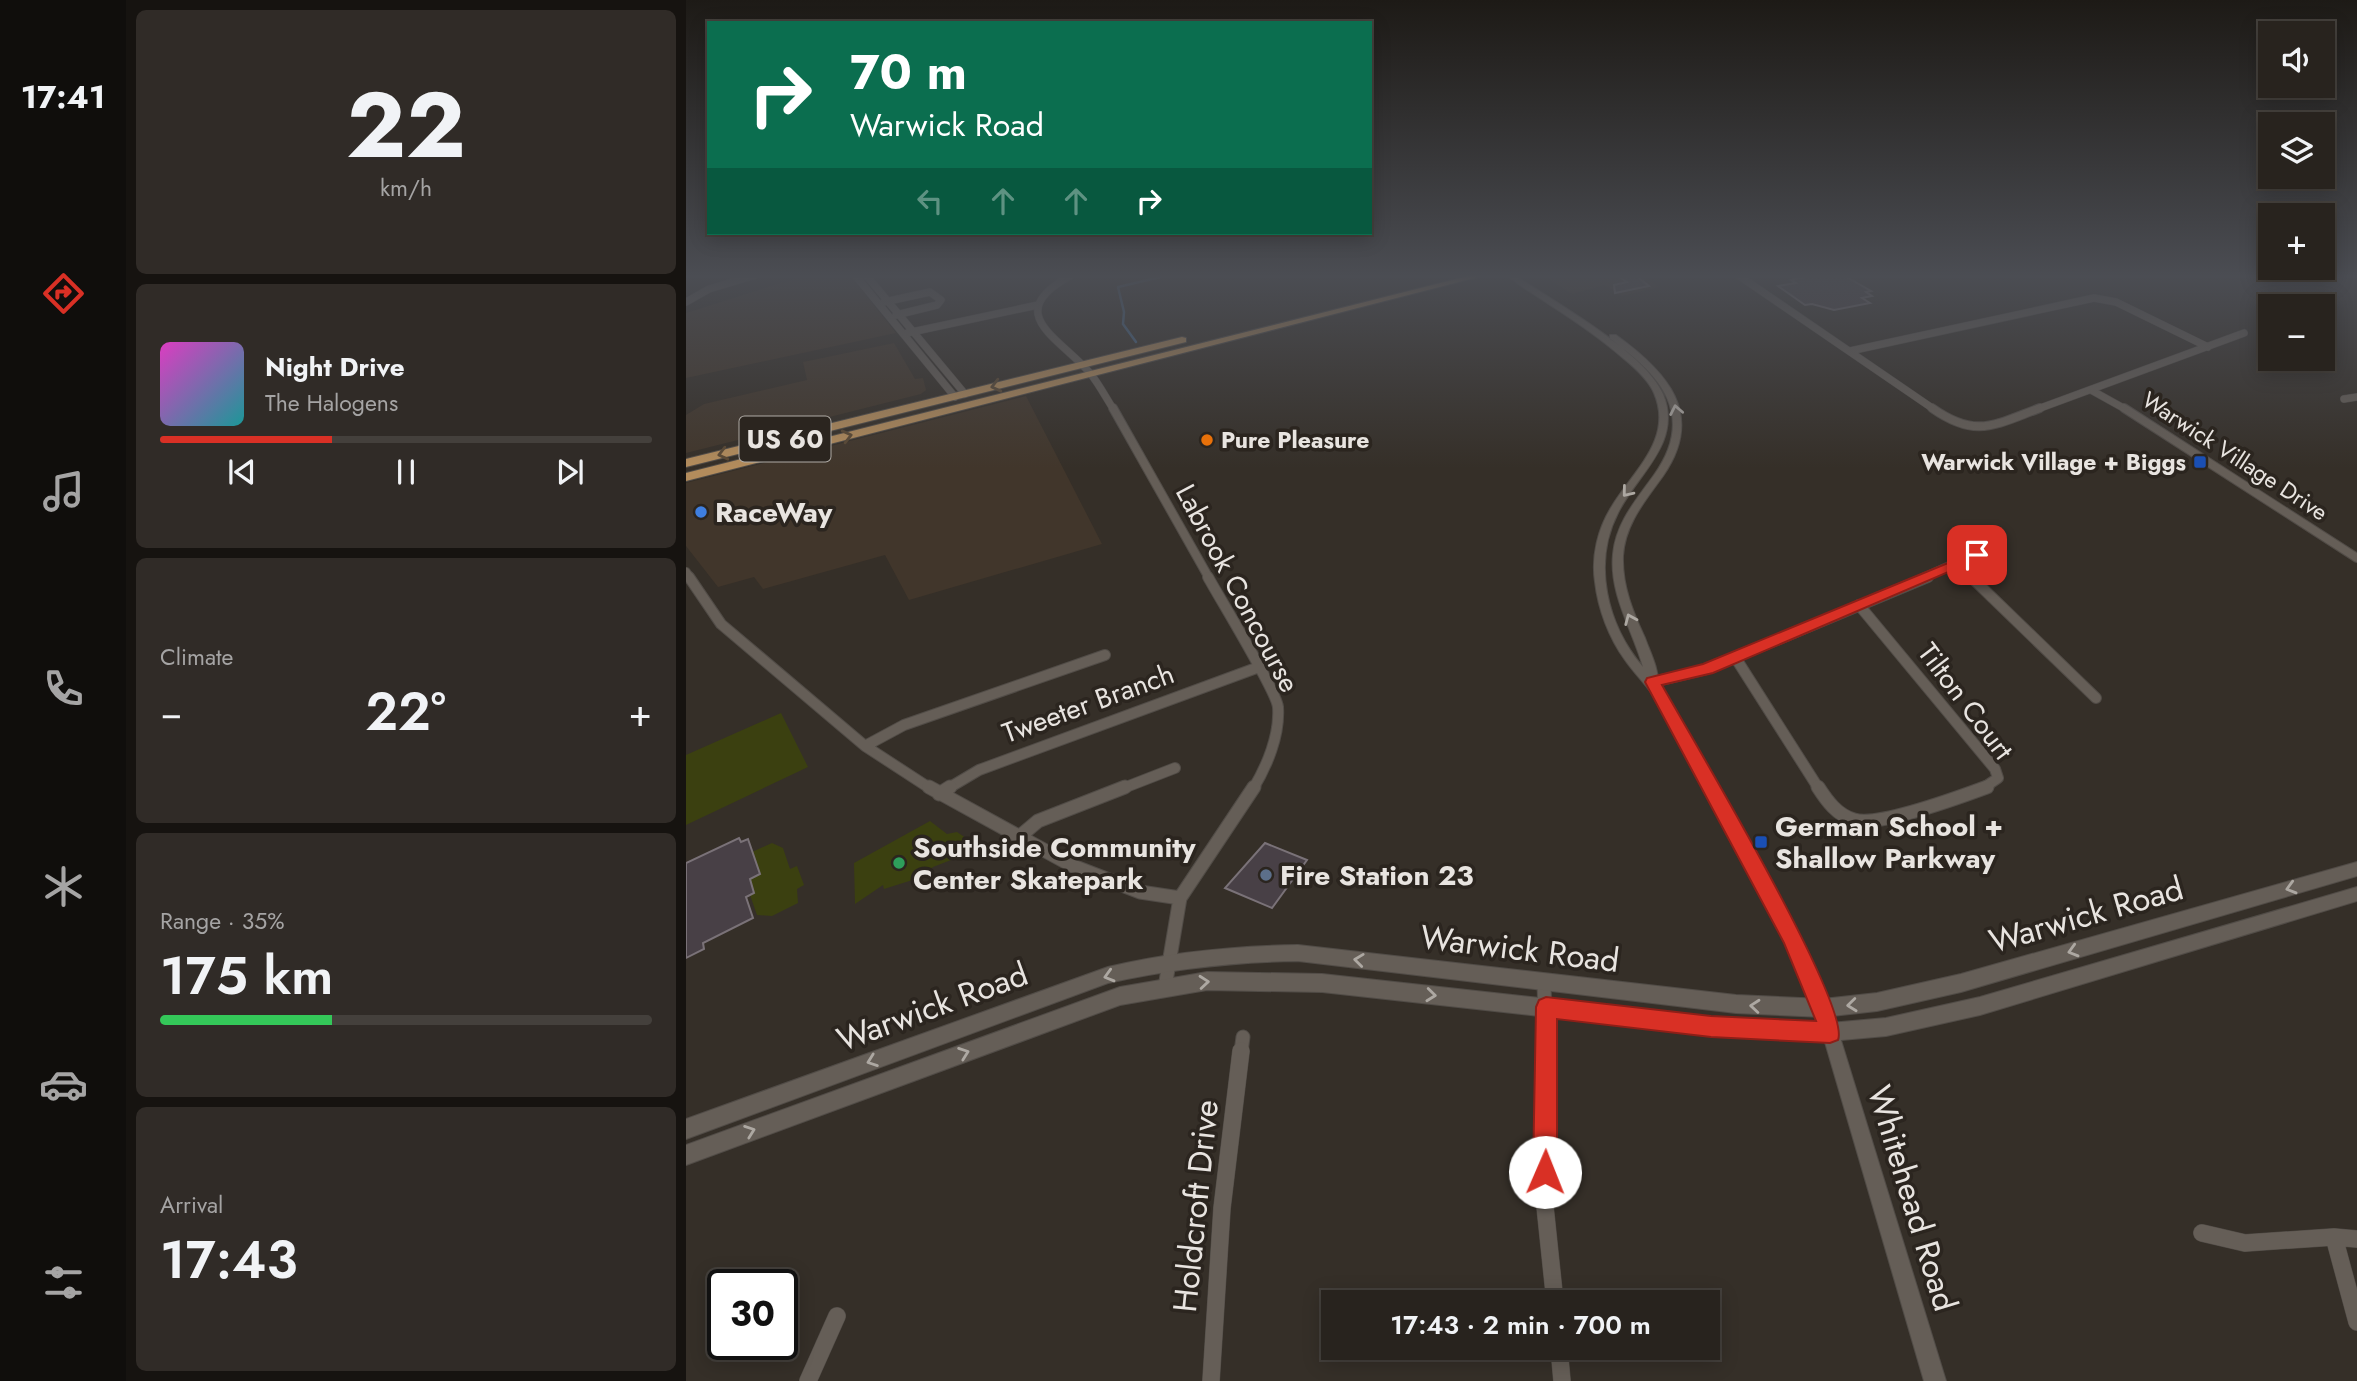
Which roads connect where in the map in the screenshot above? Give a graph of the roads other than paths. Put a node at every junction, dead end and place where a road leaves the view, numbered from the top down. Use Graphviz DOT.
graph roads {
  1 [pos="909,339"];
  2 [pos="919,339"];
  3 [pos="1053,339"];
  4 [pos="1184,339"];
  5 [pos="1227,339"];
  6 [pos="1833,339"];
  7 [pos="1902,339"];
  8 [pos="2193,339"];
  9 [pos="2226,339"];
  10 [pos="1612,341"];
  11 [pos="2208,346"];
  12 [pos="1850,351"];
  13 [pos="1082,365"];
  14 [pos="1091,374"];
  15 [pos="2091,390"];
  16 [pos="960,395"];
  17 [pos="2357,397"];
  18 [pos="2343,399"];
  19 [pos="686,463"];
  20 [pos="686,477"];
  21 [pos="1995,545"];
  22 [pos="2357,558"];
  23 [pos="1958,564"];
  24 [pos="686,572"];
  25 [pos="1859,605"];
  26 [pos="1105,655"];
  27 [pos="1735,657"];
  28 [pos="1259,667"];
  29 [pos="1653,682"];
  30 [pos="2096,698"];
  31 [pos="865,746"];
  32 [pos="1175,768"];
  33 [pos="939,794"];
  34 [pos="1019,837"];
  35 [pos="2357,869"];
  36 [pos="2357,894"];
  37 [pos="1181,898"];
  38 [pos="1169,961"];
  39 [pos="1544,983"];
  40 [pos="1165,987"];
  41 [pos="1546,1007"];
  42 [pos="1823,1008"];
  43 [pos="1830,1032"];
  44 [pos="1243,1037"];
  45 [pos="686,1129"];
  46 [pos="686,1155"];
  47 [pos="2202,1233"];
  48 [pos="2334,1237"];
  49 [pos="2357,1239"];
  50 [pos="1554,1290"];
  51 [pos="837,1316"];
  52 [pos="2357,1322"];
  53 [pos="1560,1360"];
  54 [pos="808,1381"];
  55 [pos="1210,1381"];
  56 [pos="1562,1381"];
  57 [pos="1935,1381"];
  1 -- 16 [label="street"];
  2 -- 16 [label="street"];
  3 -- 13 [label="street, Labrook Concourse"];
  4 -- 13 [label="main road, US 60"];
  5 -- 14 [label="main road, US 60"];
  6 -- 12 [label="street"];
  7 -- 12 [label="street"];
  8 -- 11 [label="street"];
  9 -- 11 [label="street"];
  10 -- 29 [label="street, one-way"];
  29 -- 10 [label="street, one-way"];
  11 -- 15 [label="street"];
  12 -- 15 [label="street"];
  13 -- 14 [label="street, Labrook Concourse"];
  13 -- 16 [label="main road, US 60, one-way"];
  20 -- 14 [label="main road, US 60, one-way"];
  14 -- 28 [label="street, Labrook Concourse"];
  15 -- 22 [label="street, Warwick Village Drive"];
  16 -- 19 [label="main road, US 60, one-way"];
  17 -- 18 [label="street"];
  21 -- 23 [label="street"];
  23 -- 25 [label="street"];
  23 -- 30 [label="street"];
  24 -- 31 [label="street"];
  25 -- 27 [label="street"];
  25 -- 27 [label="street, Tilton Court"];
  26 -- 31 [label="street"];
  27 -- 29 [label="street"];
  28 -- 33 [label="street, Tweeter Branch"];
  28 -- 37 [label="street, Labrook Concourse"];
  29 -- 42 [label="street, Whitehead Road"];
  31 -- 33 [label="street"];
  32 -- 34 [label="street"];
  33 -- 34 [label="street"];
  34 -- 37 [label="street"];
  35 -- 42 [label="main road, Warwick Road, one-way"];
  36 -- 43 [label="main road, Warwick Road"];
  37 -- 38 [label="street"];
  39 -- 38 [label="main road, Warwick Road, one-way"];
  38 -- 40 [label="street"];
  38 -- 45 [label="main road, Warwick Road, one-way"];
  39 -- 41 [label="street"];
  42 -- 39 [label="main road, Warwick Road, one-way"];
  40 -- 41 [label="main road, Warwick Road, one-way"];
  46 -- 40 [label="main road, Warwick Road, one-way"];
  41 -- 43 [label="main road, Warwick Road"];
  41 -- 50 [label="street"];
  42 -- 43 [label="street, Whitehead Road"];
  43 -- 57 [label="street, Whitehead Road"];
  44 -- 55 [label="street, Holdcroft Drive"];
  47 -- 48 [label="street"];
  48 -- 49 [label="street"];
  48 -- 52 [label="street"];
  51 -- 54 [label="street"];
  53 -- 56 [label="street"];
}
